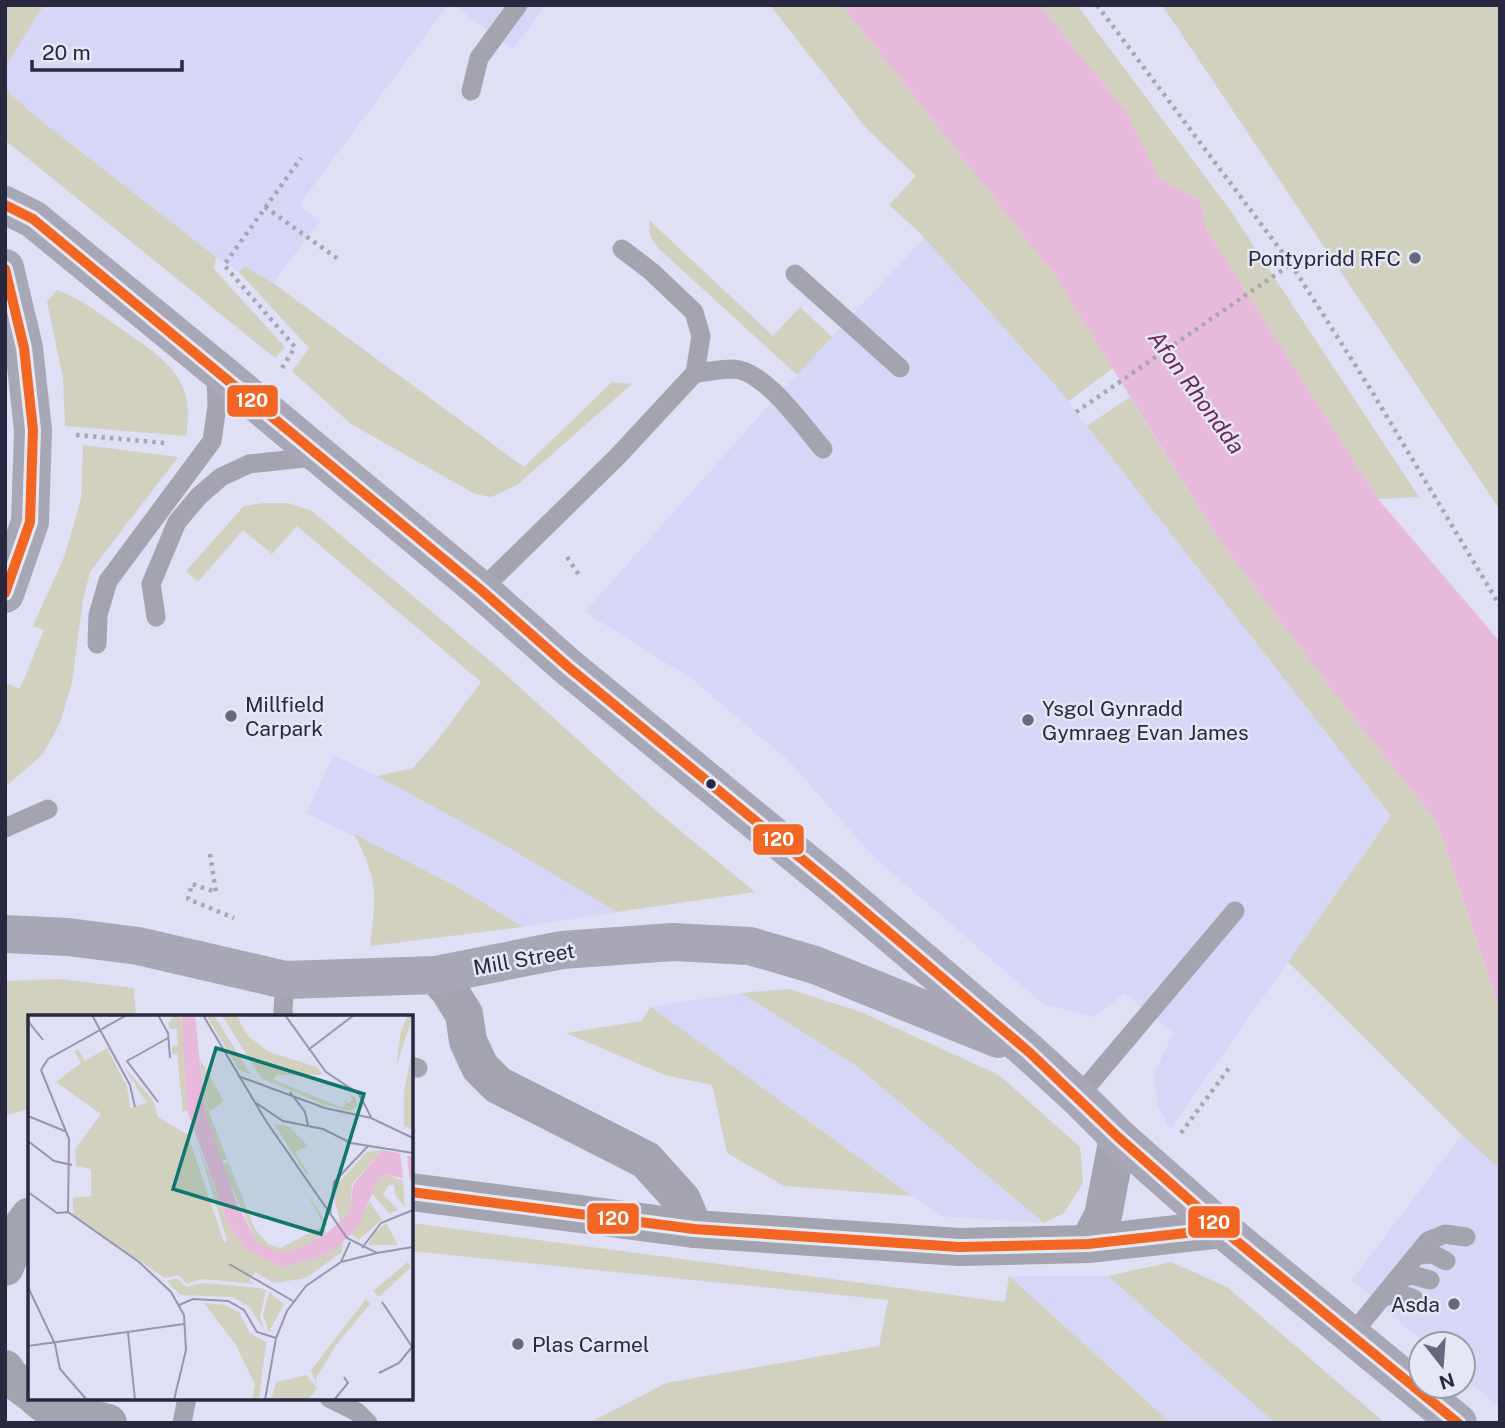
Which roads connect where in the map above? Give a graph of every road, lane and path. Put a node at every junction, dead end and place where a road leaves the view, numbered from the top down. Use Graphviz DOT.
graph roads {
  1 [pos="518,5"];
  2 [pos="1097,5"];
  3 [pos="471,91"];
  4 [pos="301,158"];
  5 [pos="5,205"];
  6 [pos="265,207"];
  7 [pos="622,249"];
  8 [pos="341,261"];
  9 [pos="1291,264"];
  10 [pos="5,268"];
  11 [pos="795,274"];
  12 [pos="900,368"];
  13 [pos="216,369"];
  14 [pos="695,373"];
  15 [pos="278,374"];
  16 [pos="1076,412"];
  17 [pos="75,435"];
  18 [pos="169,443"];
  19 [pos="823,449"];
  20 [pos="331,466"];
  21 [pos="567,557"];
  22 [pos="581,578"];
  23 [pos="481,590"];
  24 [pos="5,594"];
  25 [pos="1500,606"];
  26 [pos="156,617"];
  27 [pos="97,643"];
  28 [pos="48,809"];
  29 [pos="5,828"];
  30 [pos="210,854"];
  31 [pos="1235,911"];
  32 [pos="222,914"];
  33 [pos="5,934"];
  34 [pos="436,975"];
  35 [pos="285,999"];
  36 [pos="1029,1052"];
  37 [pos="1229,1068"];
  38 [pos="1079,1097"];
  39 [pos="1118,1138"];
  40 [pos="1154,1170"];
  41 [pos="413,1192"];
  42 [pos="28,1199"];
  43 [pos="5,1203"];
  44 [pos="28,1219"];
  45 [pos="694,1228"];
  46 [pos="1222,1230"];
  47 [pos="1466,1237"];
  48 [pos="1088,1244"];
  49 [pos="1417,1255"];
  50 [pos="1446,1261"];
  51 [pos="5,1267"];
  52 [pos="1397,1279"];
  53 [pos="1430,1280"];
  54 [pos="1383,1297"];
  55 [pos="1414,1299"];
  56 [pos="1352,1334"];
  57 [pos="5,1369"];
  58 [pos="28,1390"];
  59 [pos="40,1400"];
  60 [pos="187,1400"];
  61 [pos="333,1400"];
  62 [pos="108,1423"];
  63 [pos="182,1423"];
  64 [pos="368,1423"];
  65 [pos="1458,1423"];
  1 -- 3 [label="lane"];
  2 -- 9 [label="path"];
  4 -- 6 [label="path"];
  5 -- 13 [label="main road"];
  6 -- 8 [label="path"];
  6 -- 15 [label="path"];
  7 -- 14 [label="lane"];
  9 -- 16 [label="path"];
  9 -- 25 [label="path"];
  10 -- 24 [label="main road"];
  11 -- 12 [label="lane"];
  13 -- 20 [label="main road"];
  13 -- 27 [label="lane"];
  14 -- 19 [label="lane"];
  14 -- 23 [label="lane"];
  17 -- 18 [label="path"];
  20 -- 23 [label="main road"];
  20 -- 26 [label="lane"];
  21 -- 22 [label="path"];
  23 -- 36 [label="main road"];
  28 -- 29 [label="lane"];
  30 -- 32 [label="path"];
  31 -- 38 [label="lane"];
  33 -- 35 [label="main road, Mill Street"];
  34 -- 35 [label="main road, Mill Street"];
  34 -- 36 [label="main road, Mill Street"];
  34 -- 45 [label="street"];
  36 -- 38 [label="main road"];
  37 -- 40 [label="path"];
  38 -- 39 [label="main road"];
  39 -- 40 [label="main road"];
  39 -- 48 [label="street"];
  40 -- 46 [label="main road"];
  41 -- 45 [label="street"];
  42 -- 43 [label="street"];
  44 -- 51 [label="street"];
  45 -- 48 [label="street"];
  46 -- 48 [label="street"];
  46 -- 56 [label="main road"];
  47 -- 49 [label="lane"];
  49 -- 50 [label="lane"];
  49 -- 52 [label="lane"];
  52 -- 53 [label="lane"];
  52 -- 54 [label="lane"];
  54 -- 55 [label="lane"];
  54 -- 56 [label="lane"];
  56 -- 65 [label="main road"];
  57 -- 58 [label="street"];
  59 -- 62 [label="street"];
  60 -- 63 [label="lane"];
  61 -- 64 [label="lane"];
}
